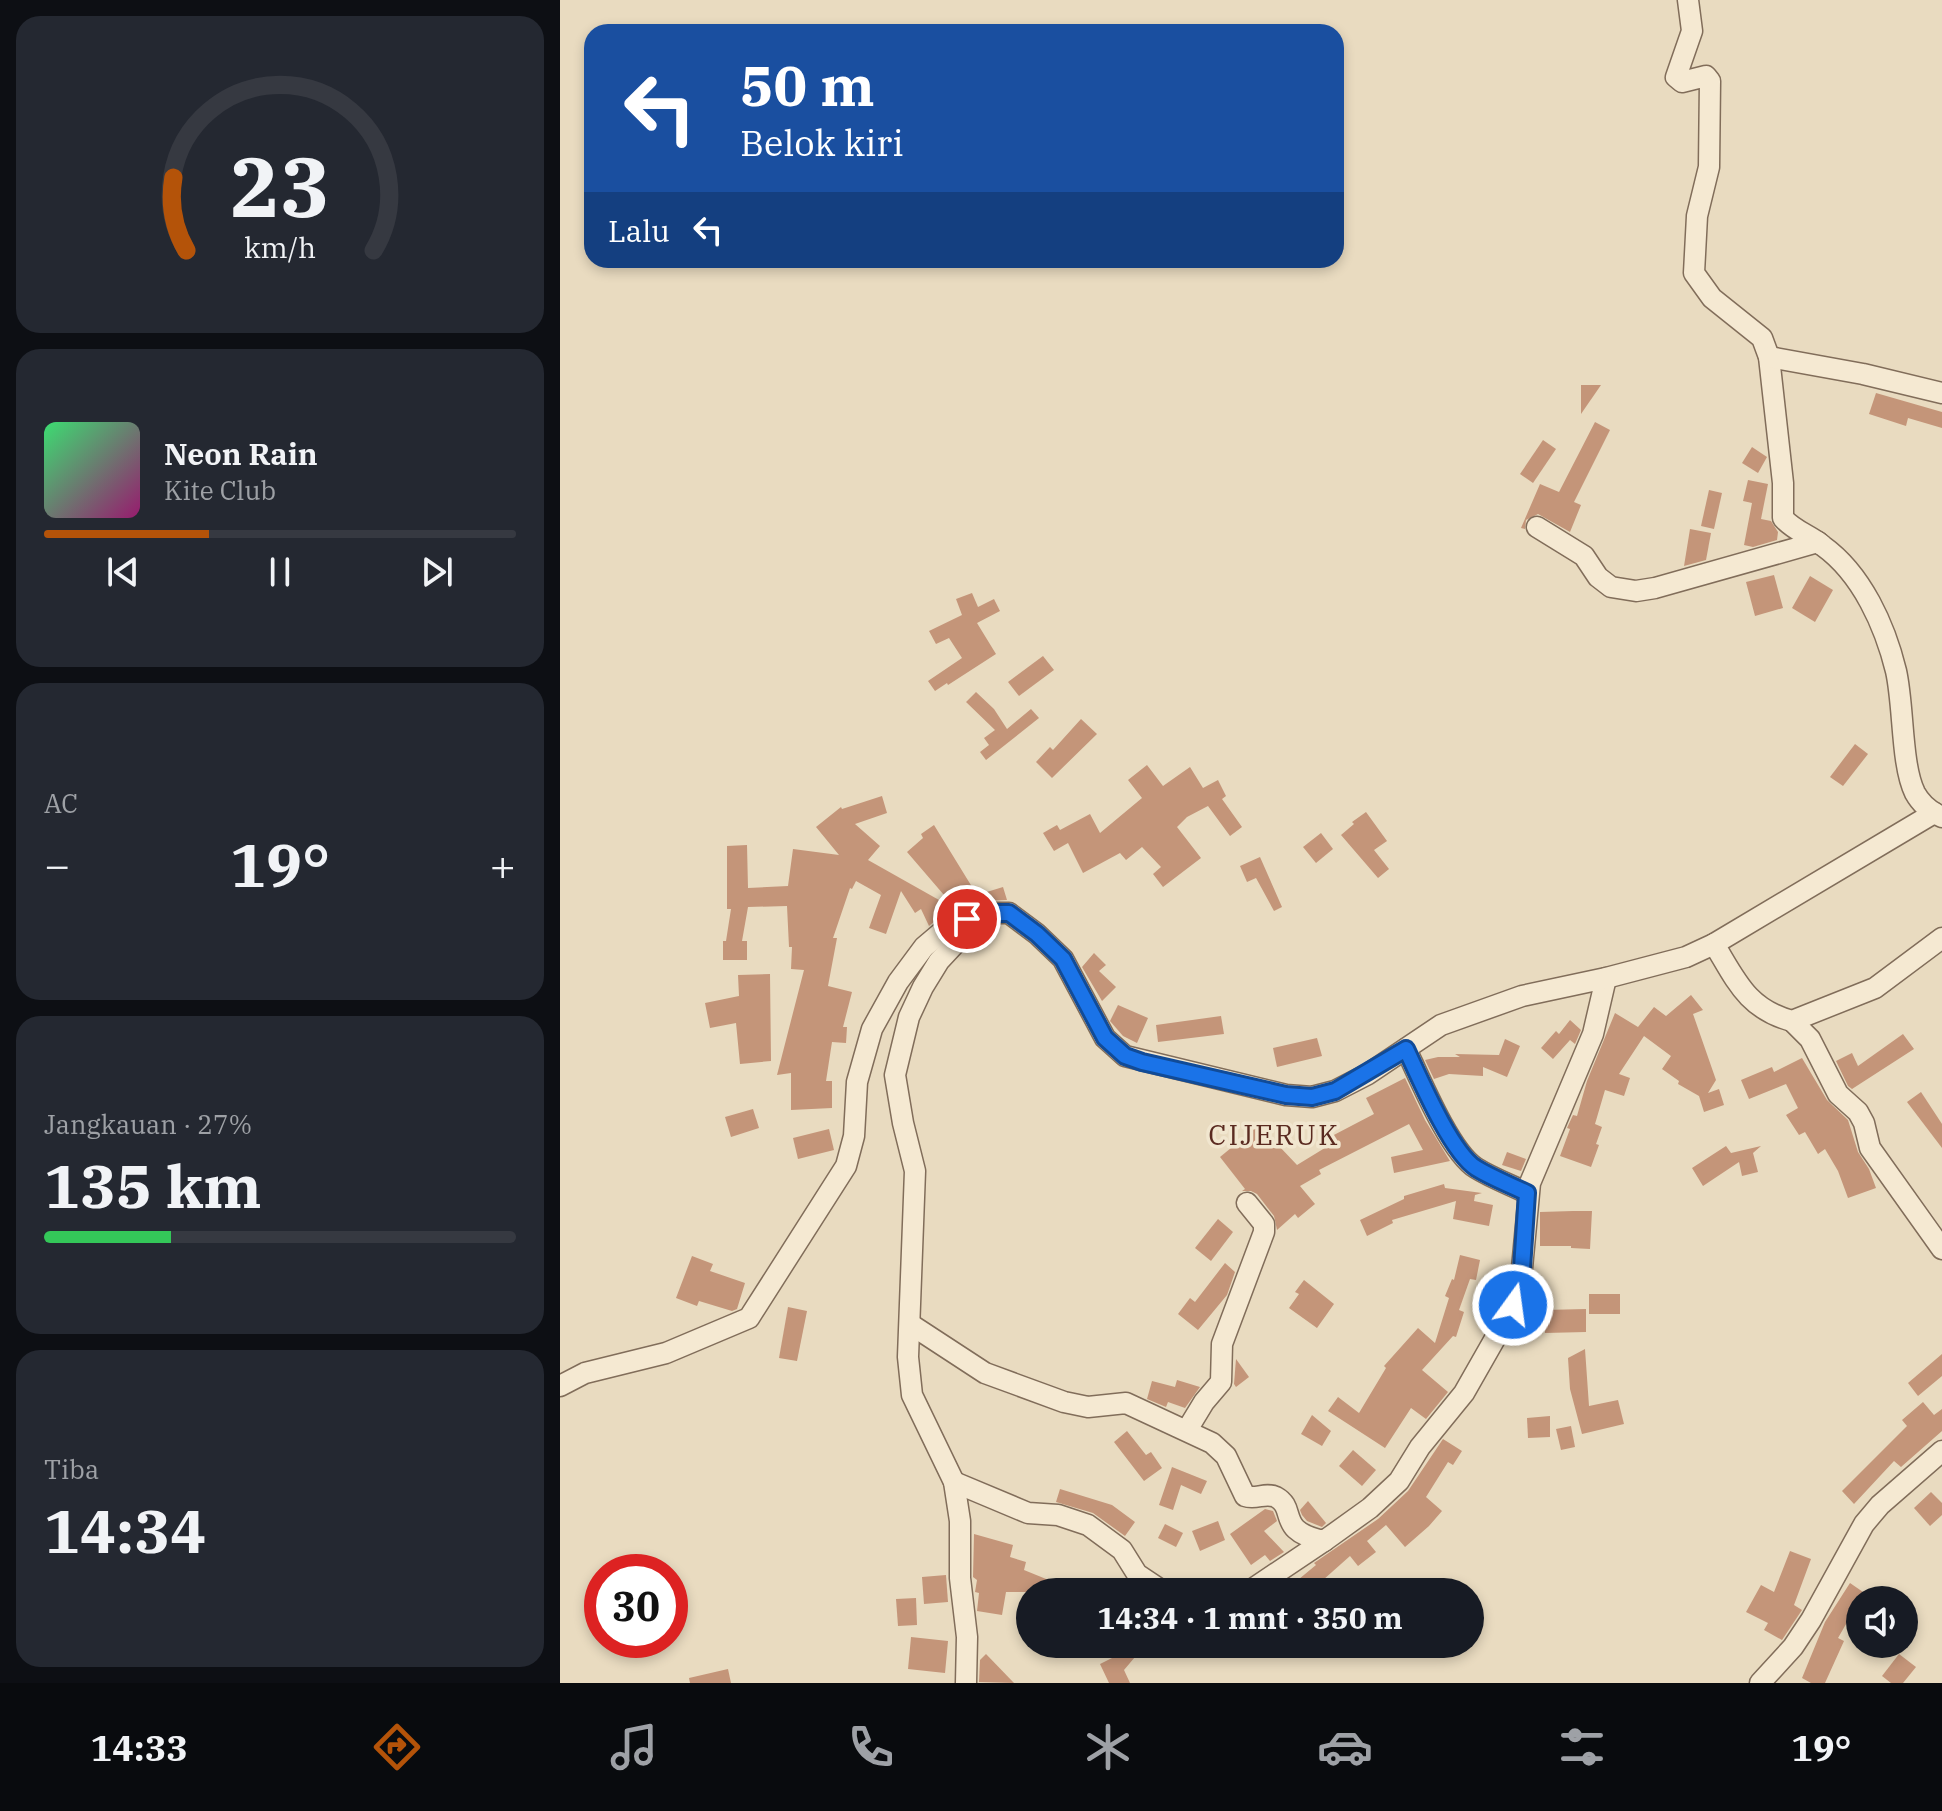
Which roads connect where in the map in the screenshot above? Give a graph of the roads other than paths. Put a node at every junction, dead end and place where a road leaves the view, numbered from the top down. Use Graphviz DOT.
graph roads {
  1 [pos="1688,0"];
  2 [pos="1769,357"];
  3 [pos="1942,393"];
  4 [pos="1537,527"];
  5 [pos="1818,542"];
  6 [pos="1938,815"];
  7 [pos="983,913"];
  8 [pos="1942,938"];
  9 [pos="1714,944"];
  10 [pos="1606,978"];
  11 [pos="1792,1021"];
  12 [pos="1406,1049"];
  13 [pos="1527,1193"];
  14 [pos="1247,1203"];
  15 [pos="1942,1249"];
  16 [pos="910,1324"];
  17 [pos="560,1386"];
  18 [pos="1187,1430"];
  19 [pos="1942,1451"];
  20 [pos="954,1482"];
  21 [pos="1324,1541"];
  22 [pos="1143,1578"];
  23 [pos="1269,1578"];
  24 [pos="966,1683"];
  25 [pos="1760,1683"];
  1 -- 2 [label="street"];
  2 -- 3 [label="street"];
  2 -- 5 [label="street"];
  4 -- 5 [label="street"];
  5 -- 6 [label="street"];
  6 -- 9 [label="street"];
  7 -- 12 [label="street"];
  7 -- 16 [label="street"];
  7 -- 17 [label="street"];
  8 -- 11 [label="street"];
  9 -- 10 [label="street"];
  9 -- 11 [label="street"];
  10 -- 12 [label="street"];
  10 -- 13 [label="street"];
  11 -- 15 [label="street"];
  12 -- 13 [label="street"];
  13 -- 21 [label="street"];
  14 -- 18 [label="street"];
  16 -- 18 [label="street"];
  16 -- 20 [label="street"];
  18 -- 21 [label="street"];
  19 -- 25 [label="street"];
  20 -- 22 [label="street"];
  20 -- 24 [label="street"];
  21 -- 23 [label="street"];
}
